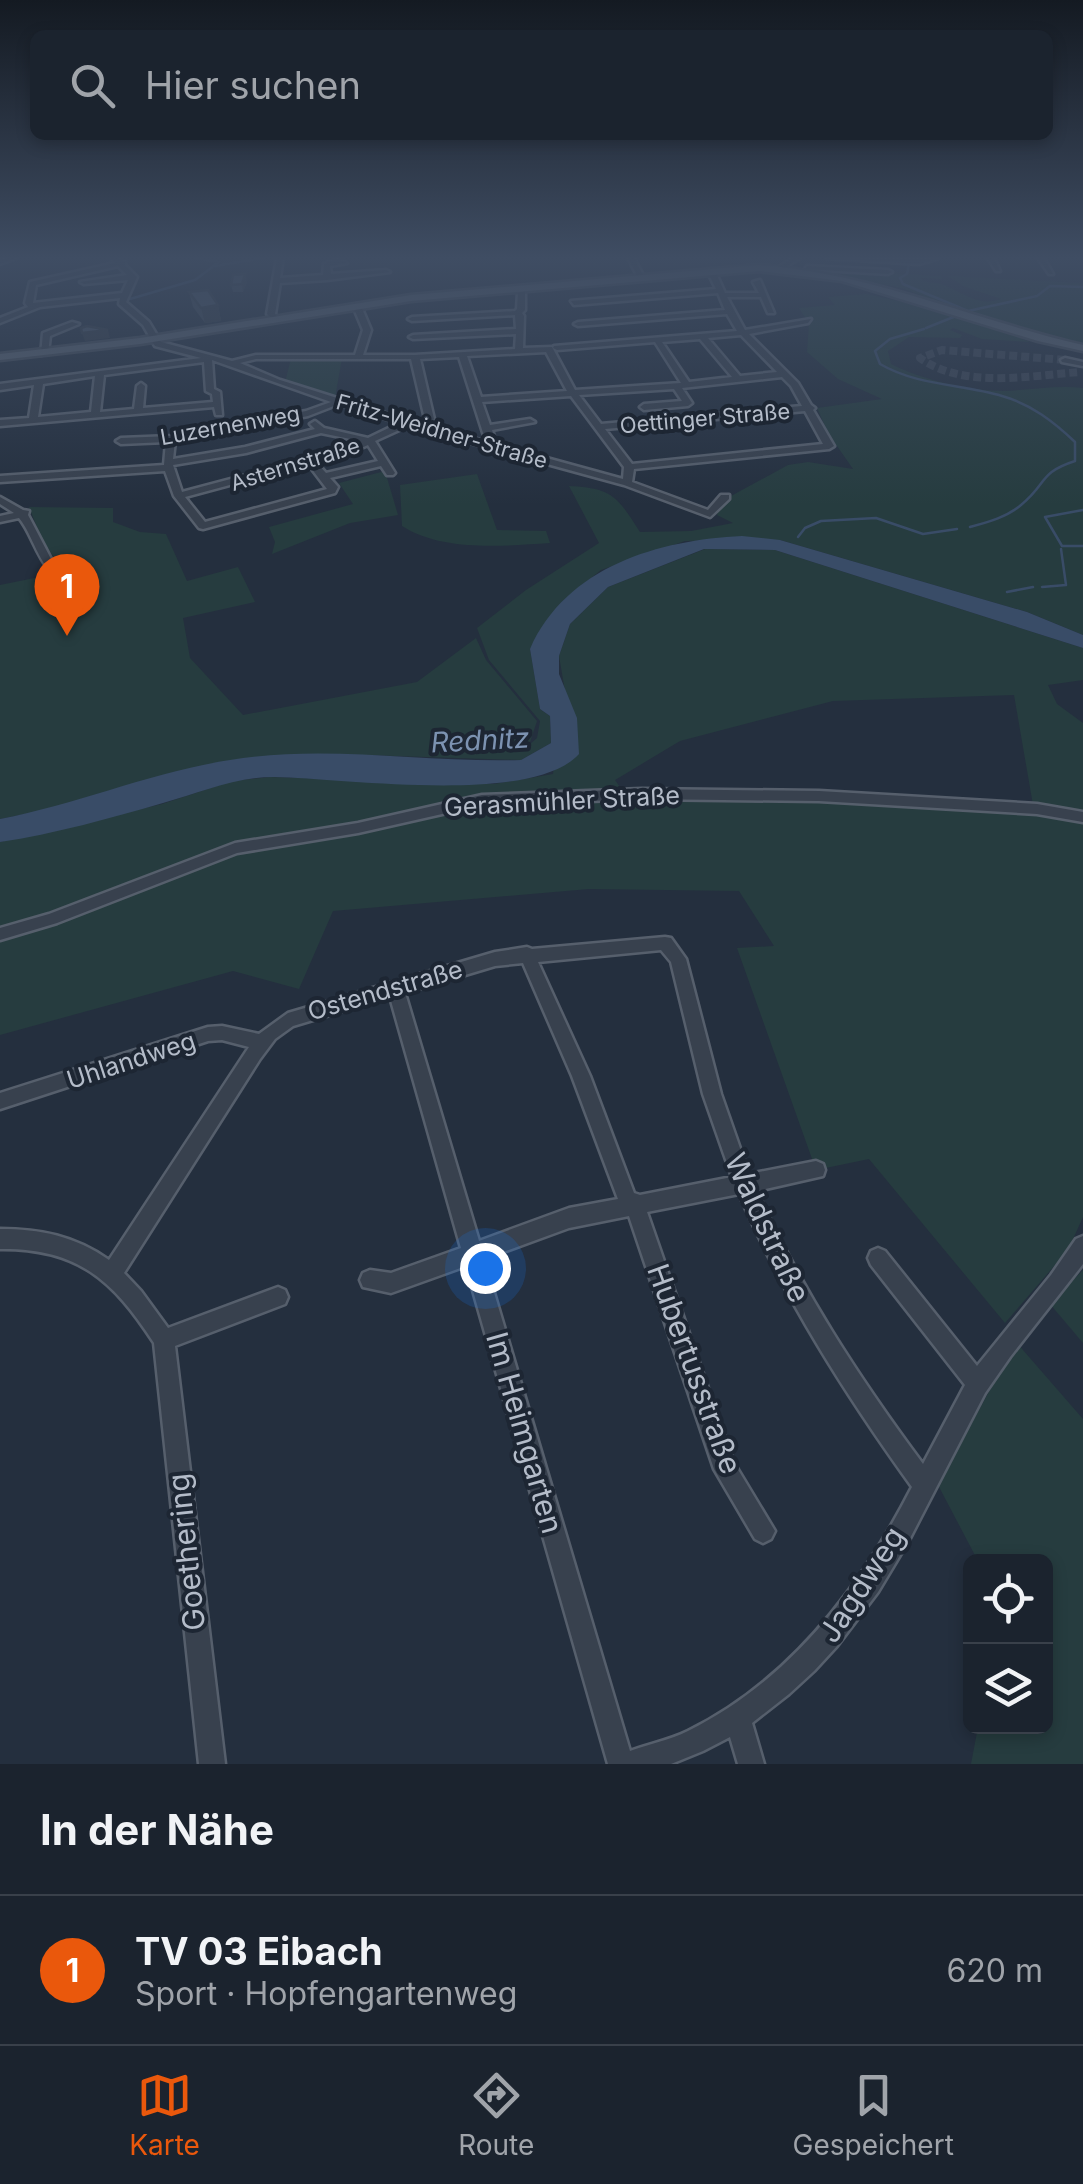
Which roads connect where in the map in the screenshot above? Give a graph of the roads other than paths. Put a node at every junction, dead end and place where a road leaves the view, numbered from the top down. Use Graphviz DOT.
graph roads {
  1 [pos="45,340"];
  2 [pos="144,340"];
  3 [pos="156,340"];
  4 [pos="364,340"];
  5 [pos="413,340"];
  6 [pos="519,340"];
  7 [pos="582,340"];
  8 [pos="653,340"];
  9 [pos="657,340"];
  10 [pos="706,340"];
  11 [pos="750,340"];
  12 [pos="1049,340"];
  13 [pos="583,346"];
  14 [pos="553,348"];
  15 [pos="1083,348"];
  16 [pos="518,351"];
  17 [pos="44,353"];
  18 [pos="462,354"];
  19 [pos="0,357"];
  20 [pos="358,357"];
  21 [pos="412,357"];
  22 [pos="210,358"];
  23 [pos="1065,360"];
  24 [pos="232,363"];
  25 [pos="1082,369"];
  26 [pos="100,373"];
  27 [pos="784,374"];
  28 [pos="738,379"];
  29 [pos="39,382"];
  30 [pos="141,386"];
  31 [pos="681,386"];
  32 [pos="0,387"];
  33 [pos="210,391"];
  34 [pos="572,392"];
  35 [pos="477,400"];
  36 [pos="338,402"];
  37 [pos="218,404"];
  38 [pos="198,405"];
  39 [pos="644,407"];
  40 [pos="811,408"];
  41 [pos="138,411"];
  42 [pos="308,412"];
  43 [pos="95,414"];
  44 [pos="33,420"];
  45 [pos="530,422"];
  46 [pos="0,423"];
  47 [pos="407,423"];
  48 [pos="220,426"];
  49 [pos="422,427"];
  50 [pos="487,428"];
  51 [pos="599,428"];
  52 [pos="321,430"];
  53 [pos="170,439"];
  54 [pos="370,441"];
  55 [pos="121,442"];
  56 [pos="486,446"];
  57 [pos="311,462"];
  58 [pos="384,462"];
  59 [pos="167,465"];
  60 [pos="629,467"];
  61 [pos="390,473"];
  62 [pos="324,476"];
  63 [pos="0,480"];
  64 [pos="628,483"];
  65 [pos="179,496"];
  66 [pos="725,497"];
  67 [pos="0,500"];
  68 [pos="25,513"];
  69 [pos="0,519"];
  70 [pos="70,580"];
  71 [pos="1083,818"];
  72 [pos="0,934"];
  73 [pos="670,946"];
  74 [pos="527,954"];
  75 [pos="394,987"];
  76 [pos="264,1042"];
  77 [pos="0,1102"];
  78 [pos="816,1170"];
  79 [pos="744,1186"];
  80 [pos="632,1203"];
  81 [pos="0,1239"];
  82 [pos="1083,1246"];
  83 [pos="474,1253"];
  84 [pos="878,1258"];
  85 [pos="112,1273"];
  86 [pos="370,1280"];
  87 [pos="278,1296"];
  88 [pos="164,1340"];
  89 [pos="977,1384"];
  90 [pos="923,1482"];
  91 [pos="763,1531"];
  92 [pos="737,1717"];
  93 [pos="212,1764"];
  94 [pos="621,1764"];
  95 [pos="630,1764"];
  96 [pos="751,1764"];
  1 -- 17 [label="street"];
  2 -- 17 [label="main road"];
  3 -- 22 [label="street, Fritz-Weidner-Straße"];
  4 -- 20 [label="street"];
  5 -- 21 [label="street"];
  6 -- 16 [label="street"];
  7 -- 13 [label="street"];
  8 -- 13 [label="street"];
  9 -- 31 [label="street"];
  10 -- 28 [label="street"];
  11 -- 27 [label="street"];
  12 -- 15 [label="main road"];
  13 -- 14 [label="street"];
  14 -- 16 [label="street"];
  14 -- 34 [label="street"];
  16 -- 18 [label="street"];
  17 -- 19 [label="main road"];
  18 -- 21 [label="street"];
  18 -- 35 [label="street"];
  20 -- 21 [label="street"];
  20 -- 24 [label="street"];
  21 -- 49 [label="street"];
  22 -- 24 [label="street, Fritz-Weidner-Straße"];
  22 -- 26 [label="street"];
  22 -- 33 [label="street"];
  23 -- 25 [label="street"];
  24 -- 36 [label="street, Fritz-Weidner-Straße"];
  26 -- 29 [label="street"];
  26 -- 43 [label="street"];
  27 -- 28 [label="street"];
  27 -- 40 [label="street"];
  28 -- 31 [label="street"];
  29 -- 32 [label="street"];
  29 -- 44 [label="street"];
  30 -- 41 [label="street"];
  31 -- 34 [label="street"];
  31 -- 39 [label="street"];
  33 -- 37 [label="street"];
  33 -- 38 [label="street"];
  34 -- 35 [label="street"];
  34 -- 51 [label="street"];
  35 -- 50 [label="street"];
  36 -- 42 [label="street, Luzernenweg"];
  36 -- 47 [label="street, Fritz-Weidner-Straße"];
  37 -- 38 [label="street"];
  37 -- 48 [label="street"];
  38 -- 41 [label="street"];
  40 -- 51 [label="street, Oettinger Straße"];
  40 -- 60 [label="street"];
  41 -- 43 [label="street"];
  42 -- 48 [label="street, Luzernenweg"];
  42 -- 52 [label="street"];
  43 -- 44 [label="street"];
  44 -- 46 [label="street"];
  45 -- 50 [label="street"];
  47 -- 49 [label="street, Fritz-Weidner-Straße"];
  47 -- 54 [label="street, Asternstraße"];
  48 -- 53 [label="street, Luzernenweg"];
  49 -- 56 [label="street, Fritz-Weidner-Straße"];
  50 -- 56 [label="street"];
  51 -- 60 [label="street"];
  52 -- 54 [label="street"];
  52 -- 59 [label="street"];
  53 -- 55 [label="street, Luzernenweg"];
  53 -- 59 [label="street"];
  54 -- 57 [label="street, Asternstraße"];
  54 -- 58 [label="street"];
  56 -- 64 [label="street, Fritz-Weidner-Straße"];
  57 -- 62 [label="street"];
  57 -- 65 [label="street, Asternstraße"];
  58 -- 61 [label="street"];
  58 -- 62 [label="street"];
  59 -- 63 [label="street"];
  59 -- 65 [label="street"];
  60 -- 64 [label="street"];
  62 -- 65 [label="street"];
  64 -- 66 [label="street, Fritz-Weidner-Straße"];
  67 -- 68 [label="street"];
  68 -- 69 [label="street"];
  68 -- 70 [label="street"];
  71 -- 72 [label="street, Gerasmühler Straße"];
  73 -- 74 [label="street, Ostendstraße"];
  73 -- 79 [label="street, Waldstraße"];
  74 -- 75 [label="street, Ostendstraße"];
  74 -- 80 [label="street, Hubertusstraße"];
  75 -- 76 [label="street, Ostendstraße"];
  75 -- 83 [label="street, Im Heimgarten"];
  76 -- 77 [label="street, Uhlandweg"];
  76 -- 85 [label="street, Ostendstraße"];
  78 -- 79 [label="street"];
  79 -- 80 [label="street"];
  79 -- 90 [label="street, Waldstraße"];
  80 -- 83 [label="street"];
  80 -- 91 [label="street, Hubertusstraße"];
  81 -- 85 [label="street, Goethering"];
  82 -- 89 [label="street, Jagdweg"];
  83 -- 86 [label="street"];
  83 -- 94 [label="street, Im Heimgarten"];
  84 -- 89 [label="street"];
  85 -- 88 [label="street, Goethering"];
  87 -- 88 [label="street"];
  88 -- 93 [label="street, Goethering"];
  89 -- 90 [label="street, Jagdweg"];
  90 -- 92 [label="street, Jagdweg"];
  92 -- 95 [label="street, Jagdweg"];
  92 -- 96 [label="street"];
}
